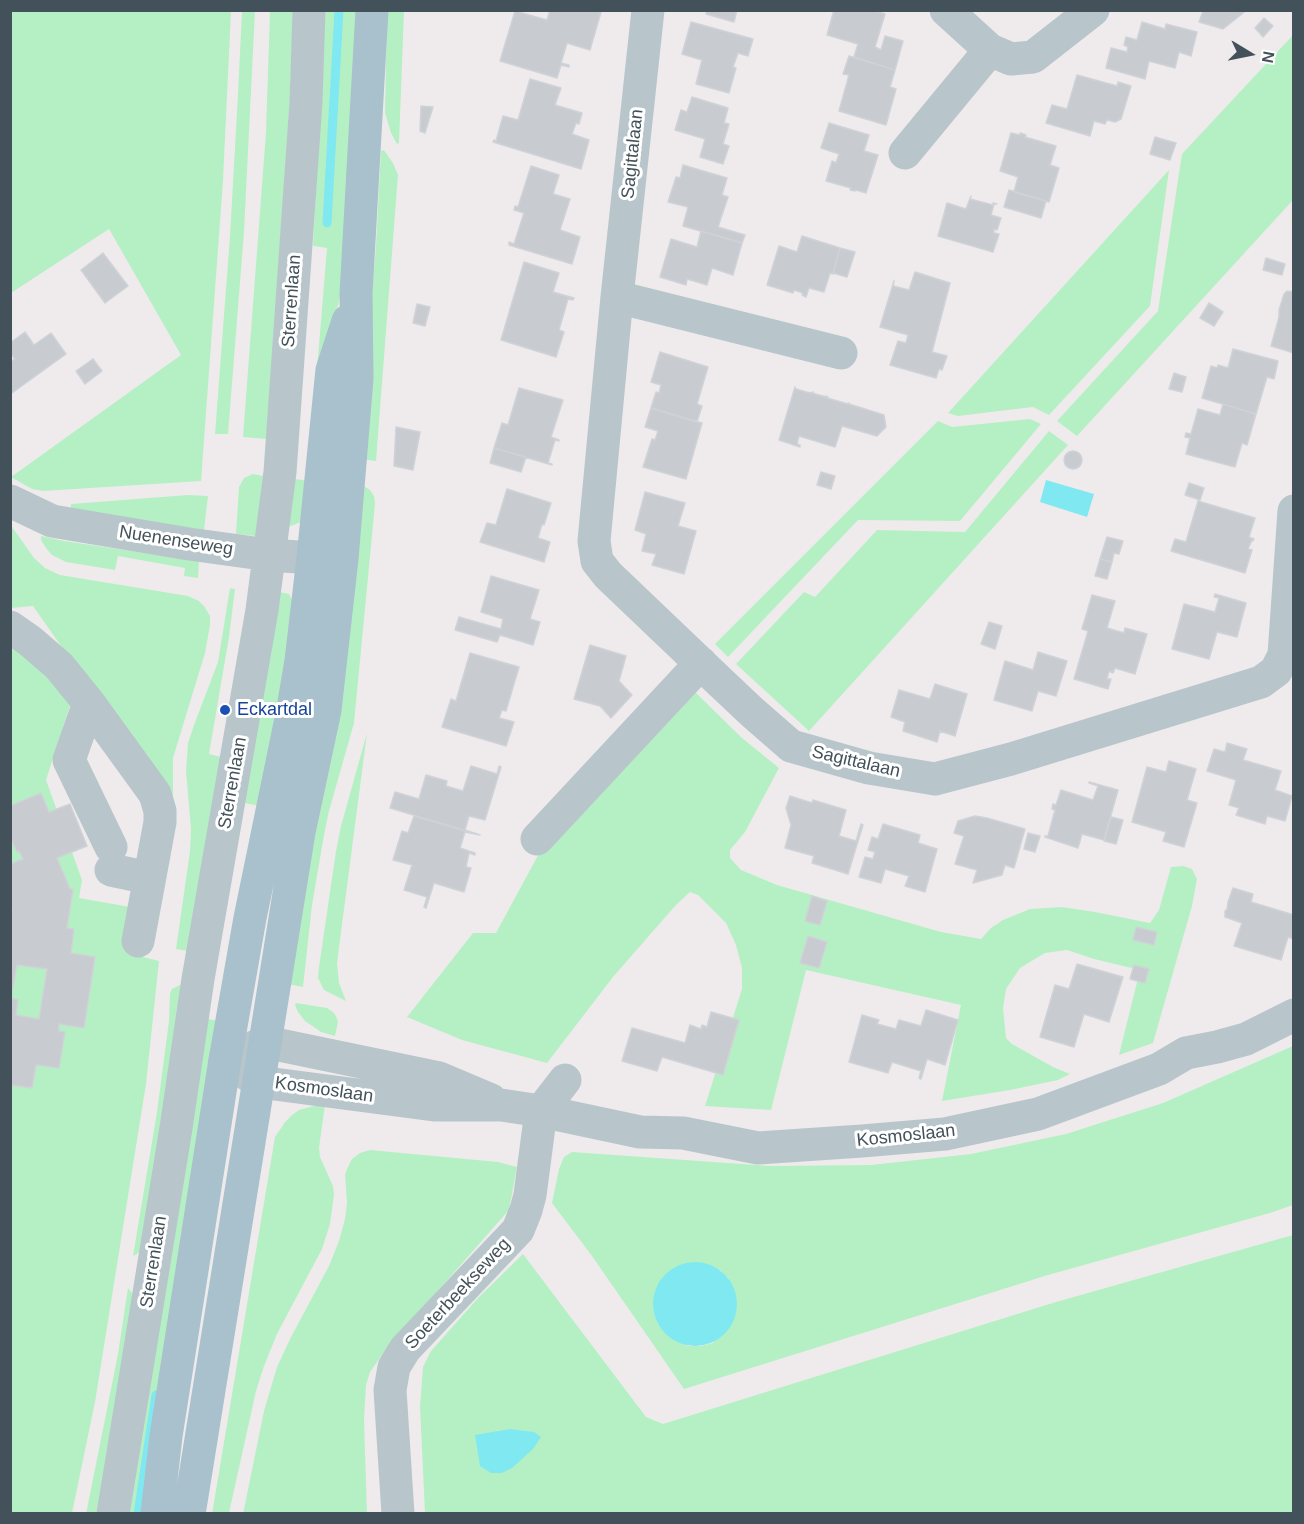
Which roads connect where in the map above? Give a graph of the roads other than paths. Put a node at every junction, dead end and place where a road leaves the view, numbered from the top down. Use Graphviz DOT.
graph roads {
  1 [pos="309,10"];
  2 [pos="372,10"];
  3 [pos="648,10"];
  4 [pos="946,10"];
  5 [pos="1093,10"];
  6 [pos="990,50"];
  7 [pos="905,153"];
  8 [pos="356,294"];
  9 [pos="617,297"];
  10 [pos="841,353"];
  11 [pos="10,501"];
  12 [pos="1293,511"];
  13 [pos="344,542"];
  14 [pos="269,555"];
  15 [pos="313,558"];
  16 [pos="12,631"];
  17 [pos="701,663"];
  18 [pos="89,703"];
  19 [pos="537,839"];
  20 [pos="149,878"];
  21 [pos="138,941"];
  22 [pos="1293,1015"];
  23 [pos="265,1042"];
  24 [pos="225,1060"];
  25 [pos="565,1080"];
  26 [pos="259,1082"];
  27 [pos="501,1105"];
  28 [pos="541,1112"];
  29 [pos="113,1514"];
  30 [pos="157,1514"];
  31 [pos="189,1514"];
  32 [pos="398,1514"];
  1 -- 14 [label="street, Sterrenlaan"];
  2 -- 8 [label="main road"];
  3 -- 9 [label="street, Sagittalaan"];
  4 -- 6 [label="street"];
  5 -- 6 [label="street"];
  6 -- 7 [label="street"];
  8 -- 13 [label="main road"];
  8 -- 15 [label="main road"];
  9 -- 10 [label="street"];
  9 -- 17 [label="street, Sagittalaan"];
  11 -- 14 [label="street, Nuenenseweg"];
  12 -- 17 [label="street, Sagittalaan"];
  13 -- 15 [label="street"];
  13 -- 23 [label="main road"];
  14 -- 15 [label="street, Nuenenseweg"];
  14 -- 29 [label="street, Sterrenlaan"];
  15 -- 24 [label="main road"];
  16 -- 18 [label="street"];
  17 -- 19 [label="street"];
  18 -- 20 [label="street"];
  18 -- 20 [label="street"];
  20 -- 21 [label="street"];
  22 -- 28 [label="street, Kosmoslaan"];
  23 -- 24 [label="street"];
  23 -- 26 [label="main road"];
  23 -- 27 [label="street, Kosmoslaan"];
  24 -- 26 [label="street, Kosmoslaan"];
  24 -- 30 [label="main road"];
  25 -- 28 [label="street"];
  26 -- 27 [label="street, Kosmoslaan"];
  26 -- 31 [label="main road"];
  27 -- 28 [label="street, Kosmoslaan"];
  28 -- 32 [label="street, Soeterbeekseweg"];
}
